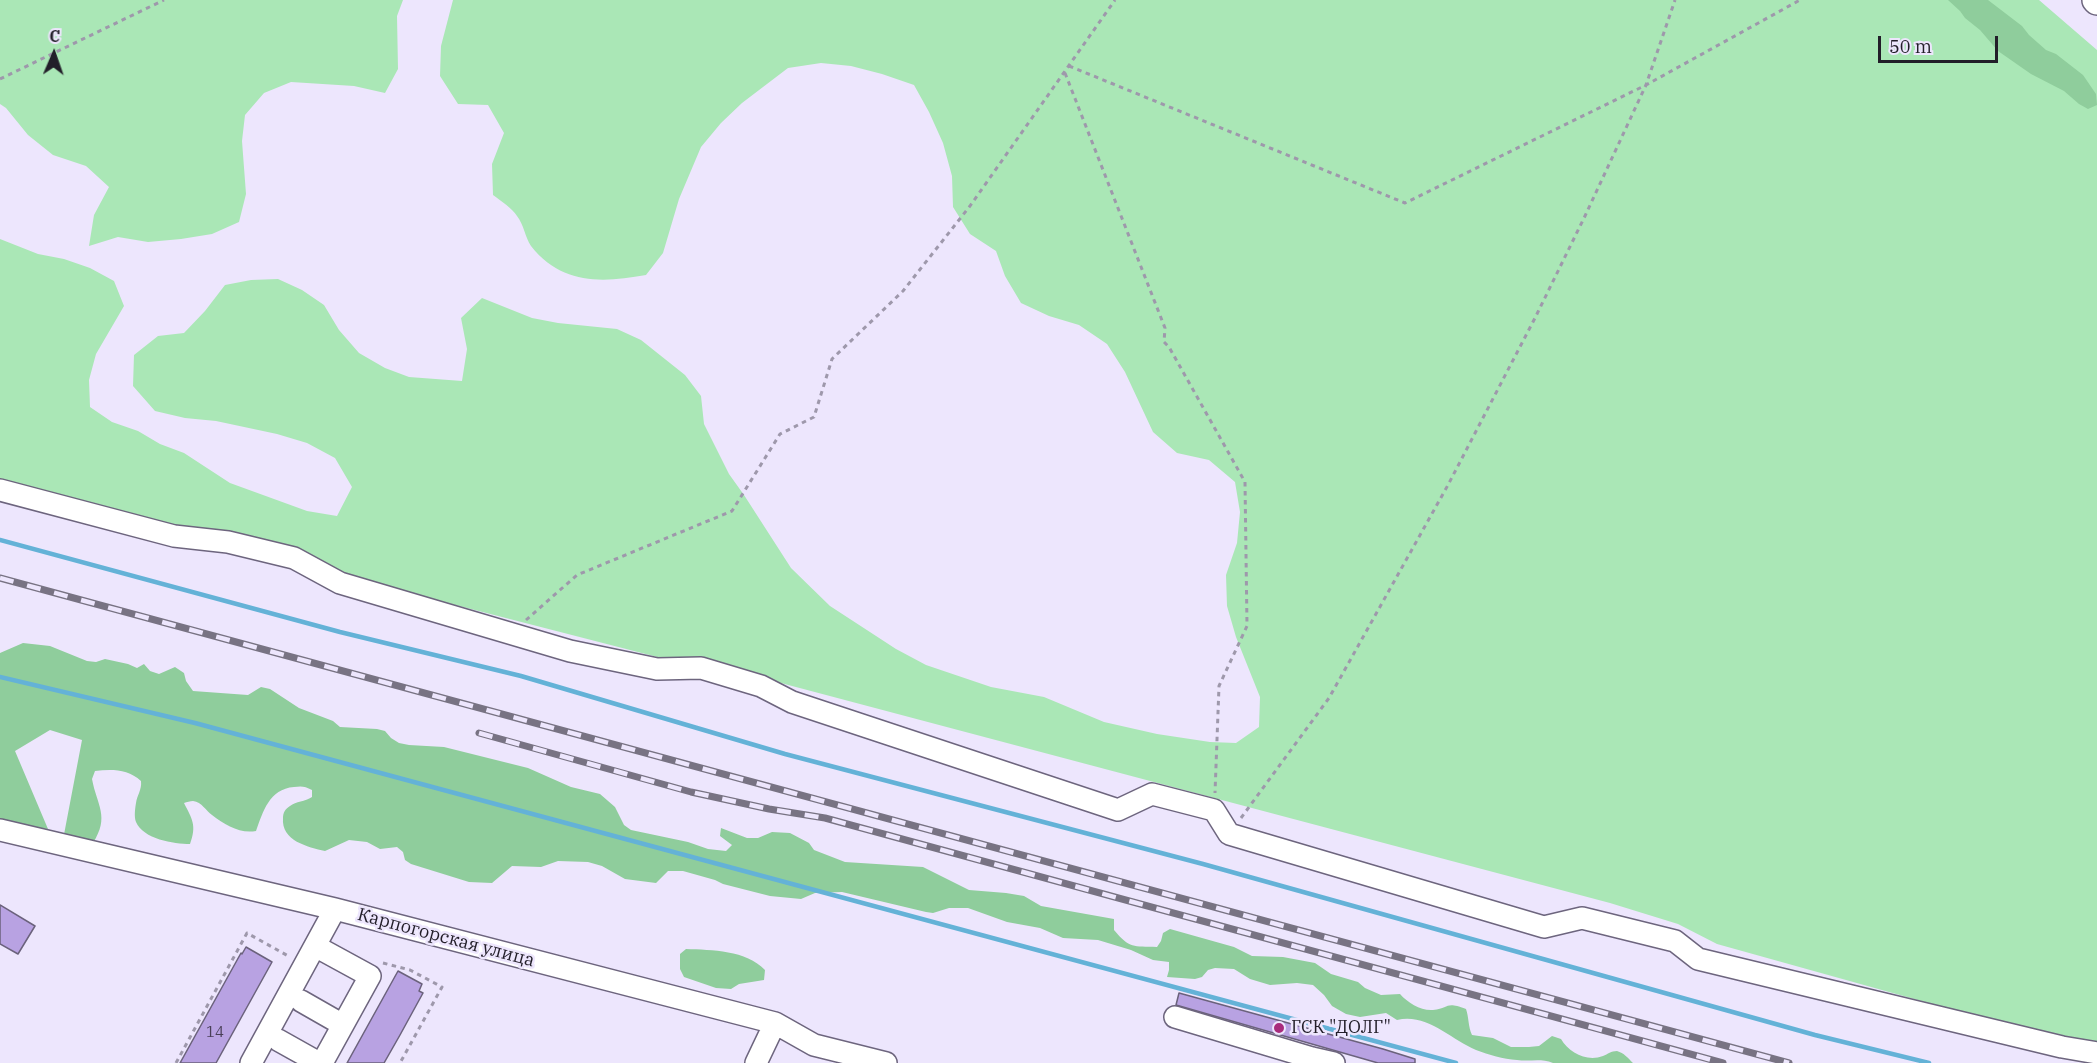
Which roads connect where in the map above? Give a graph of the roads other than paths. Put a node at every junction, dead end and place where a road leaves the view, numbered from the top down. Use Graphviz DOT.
graph roads {
  1 [pos="0,490"];
  2 [pos="0,830"];
  3 [pos="336,909"];
  4 [pos="315,946"];
  5 [pos="301,1001"];
  6 [pos="1175,1017"];
  7 [pos="776,1023"];
  8 [pos="343,1024"];
  9 [pos="278,1040"];
  10 [pos="2097,1053"];
  11 [pos="1311,1061"];
  12 [pos="251,1063"];
  13 [pos="320,1063"];
  14 [pos="758,1063"];
  15 [pos="886,1063"];
  16 [pos="1334,1063"];
  1 -- 10 [label="street"];
  2 -- 3 [label="street, Карпогорская улица"];
  3 -- 4 [label="street"];
  3 -- 7 [label="street, Карпогорская улица"];
  4 -- 8 [label="street"];
  4 -- 12 [label="street"];
  5 -- 8 [label="street"];
  6 -- 11 [label="street"];
  7 -- 14 [label="street"];
  7 -- 15 [label="street, Карпогорская улица"];
  8 -- 13 [label="street"];
  9 -- 13 [label="street"];
  11 -- 16 [label="street"];
}
